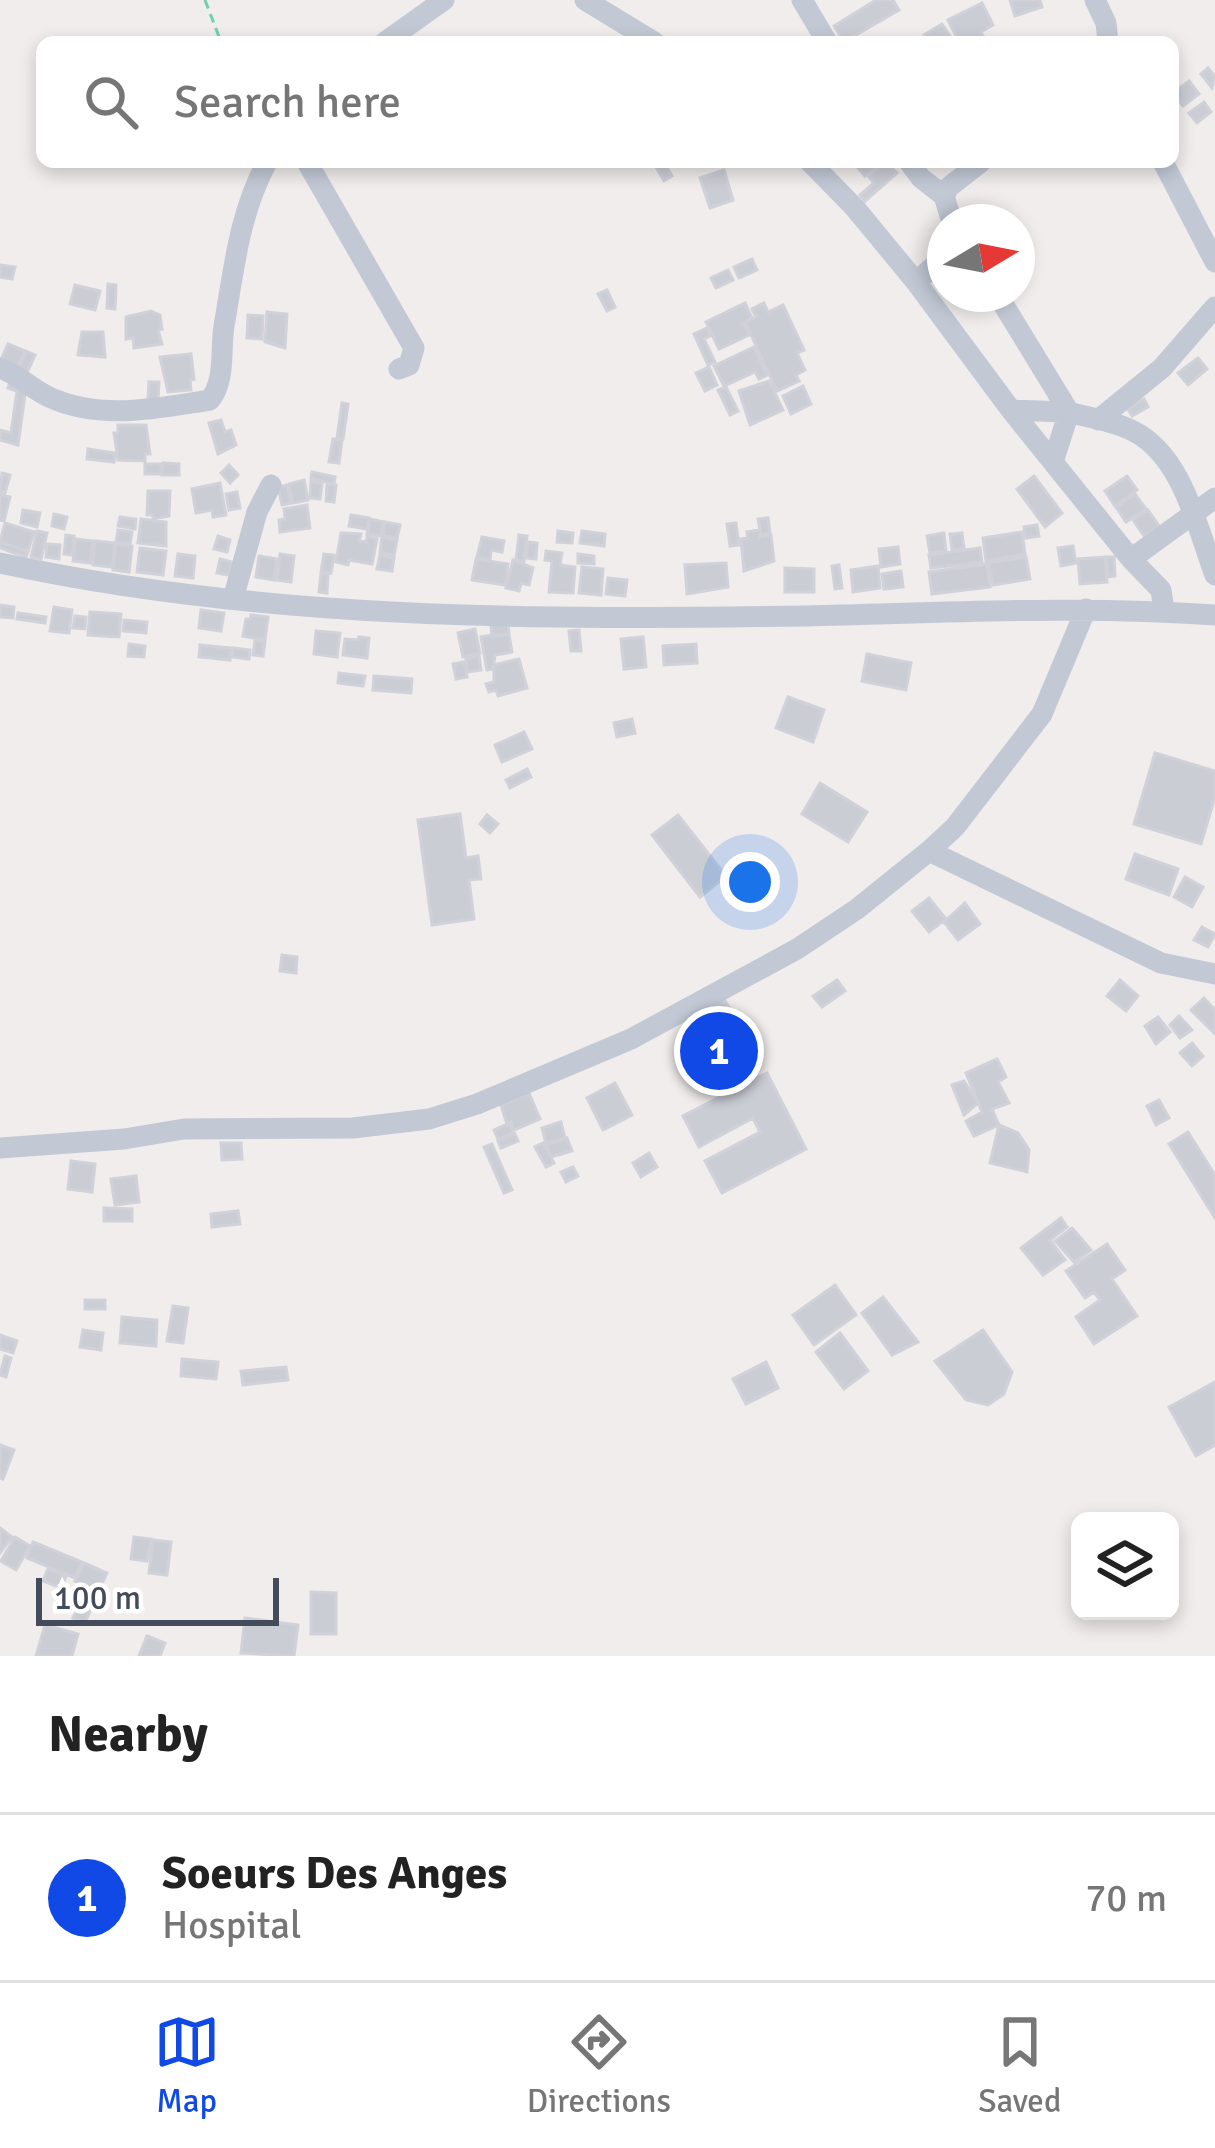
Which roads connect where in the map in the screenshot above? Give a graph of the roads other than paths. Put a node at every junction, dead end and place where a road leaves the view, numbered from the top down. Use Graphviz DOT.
graph roads {
  1 [pos="444,0"];
  2 [pos="585,0"];
  3 [pos="802,0"];
  4 [pos="1095,0"];
  5 [pos="393,36"];
  6 [pos="644,36"];
  7 [pos="823,36"];
  8 [pos="1107,36"];
  9 [pos="263,168"];
  10 [pos="310,168"];
  11 [pos="816,168"];
  12 [pos="914,168"];
  13 [pos="973,168"];
  14 [pos="1166,168"];
  15 [pos="944,196"];
  16 [pos="946,204"];
  17 [pos="1215,262"];
  18 [pos="927,272"];
  19 [pos="916,282"];
  20 [pos="1215,307"];
  21 [pos="1008,312"];
  22 [pos="0,368"];
  23 [pos="399,369"];
  24 [pos="1011,410"];
  25 [pos="1069,412"];
  26 [pos="1098,420"];
  27 [pos="1053,462"];
  28 [pos="271,485"];
  29 [pos="1215,498"];
  30 [pos="1192,513"];
  31 [pos="1131,559"];
  32 [pos="0,563"];
  33 [pos="1215,575"];
  34 [pos="232,599"];
  35 [pos="1086,609"];
  36 [pos="1164,611"];
  37 [pos="1215,614"];
  38 [pos="929,851"];
  39 [pos="1215,974"];
  40 [pos="0,1148"];
  1 -- 5 [label="street"];
  2 -- 6 [label="street"];
  3 -- 7 [label="street"];
  4 -- 8 [label="street"];
  9 -- 22 [label="street"];
  10 -- 23 [label="street"];
  11 -- 19 [label="street"];
  12 -- 15 [label="street"];
  13 -- 15 [label="street"];
  14 -- 17 [label="street"];
  15 -- 16 [label="street"];
  18 -- 19 [label="street"];
  19 -- 24 [label="street"];
  20 -- 26 [label="street"];
  21 -- 25 [label="street"];
  24 -- 25 [label="street"];
  24 -- 27 [label="street"];
  25 -- 26 [label="street"];
  25 -- 27 [label="street"];
  26 -- 30 [label="street"];
  27 -- 31 [label="street"];
  28 -- 34 [label="street"];
  29 -- 30 [label="street"];
  30 -- 31 [label="street"];
  30 -- 33 [label="street"];
  31 -- 36 [label="street"];
  32 -- 34 [label="street"];
  34 -- 35 [label="street"];
  35 -- 36 [label="street"];
  35 -- 38 [label="street"];
  36 -- 37 [label="street"];
  38 -- 39 [label="street"];
  38 -- 40 [label="street"];
}
